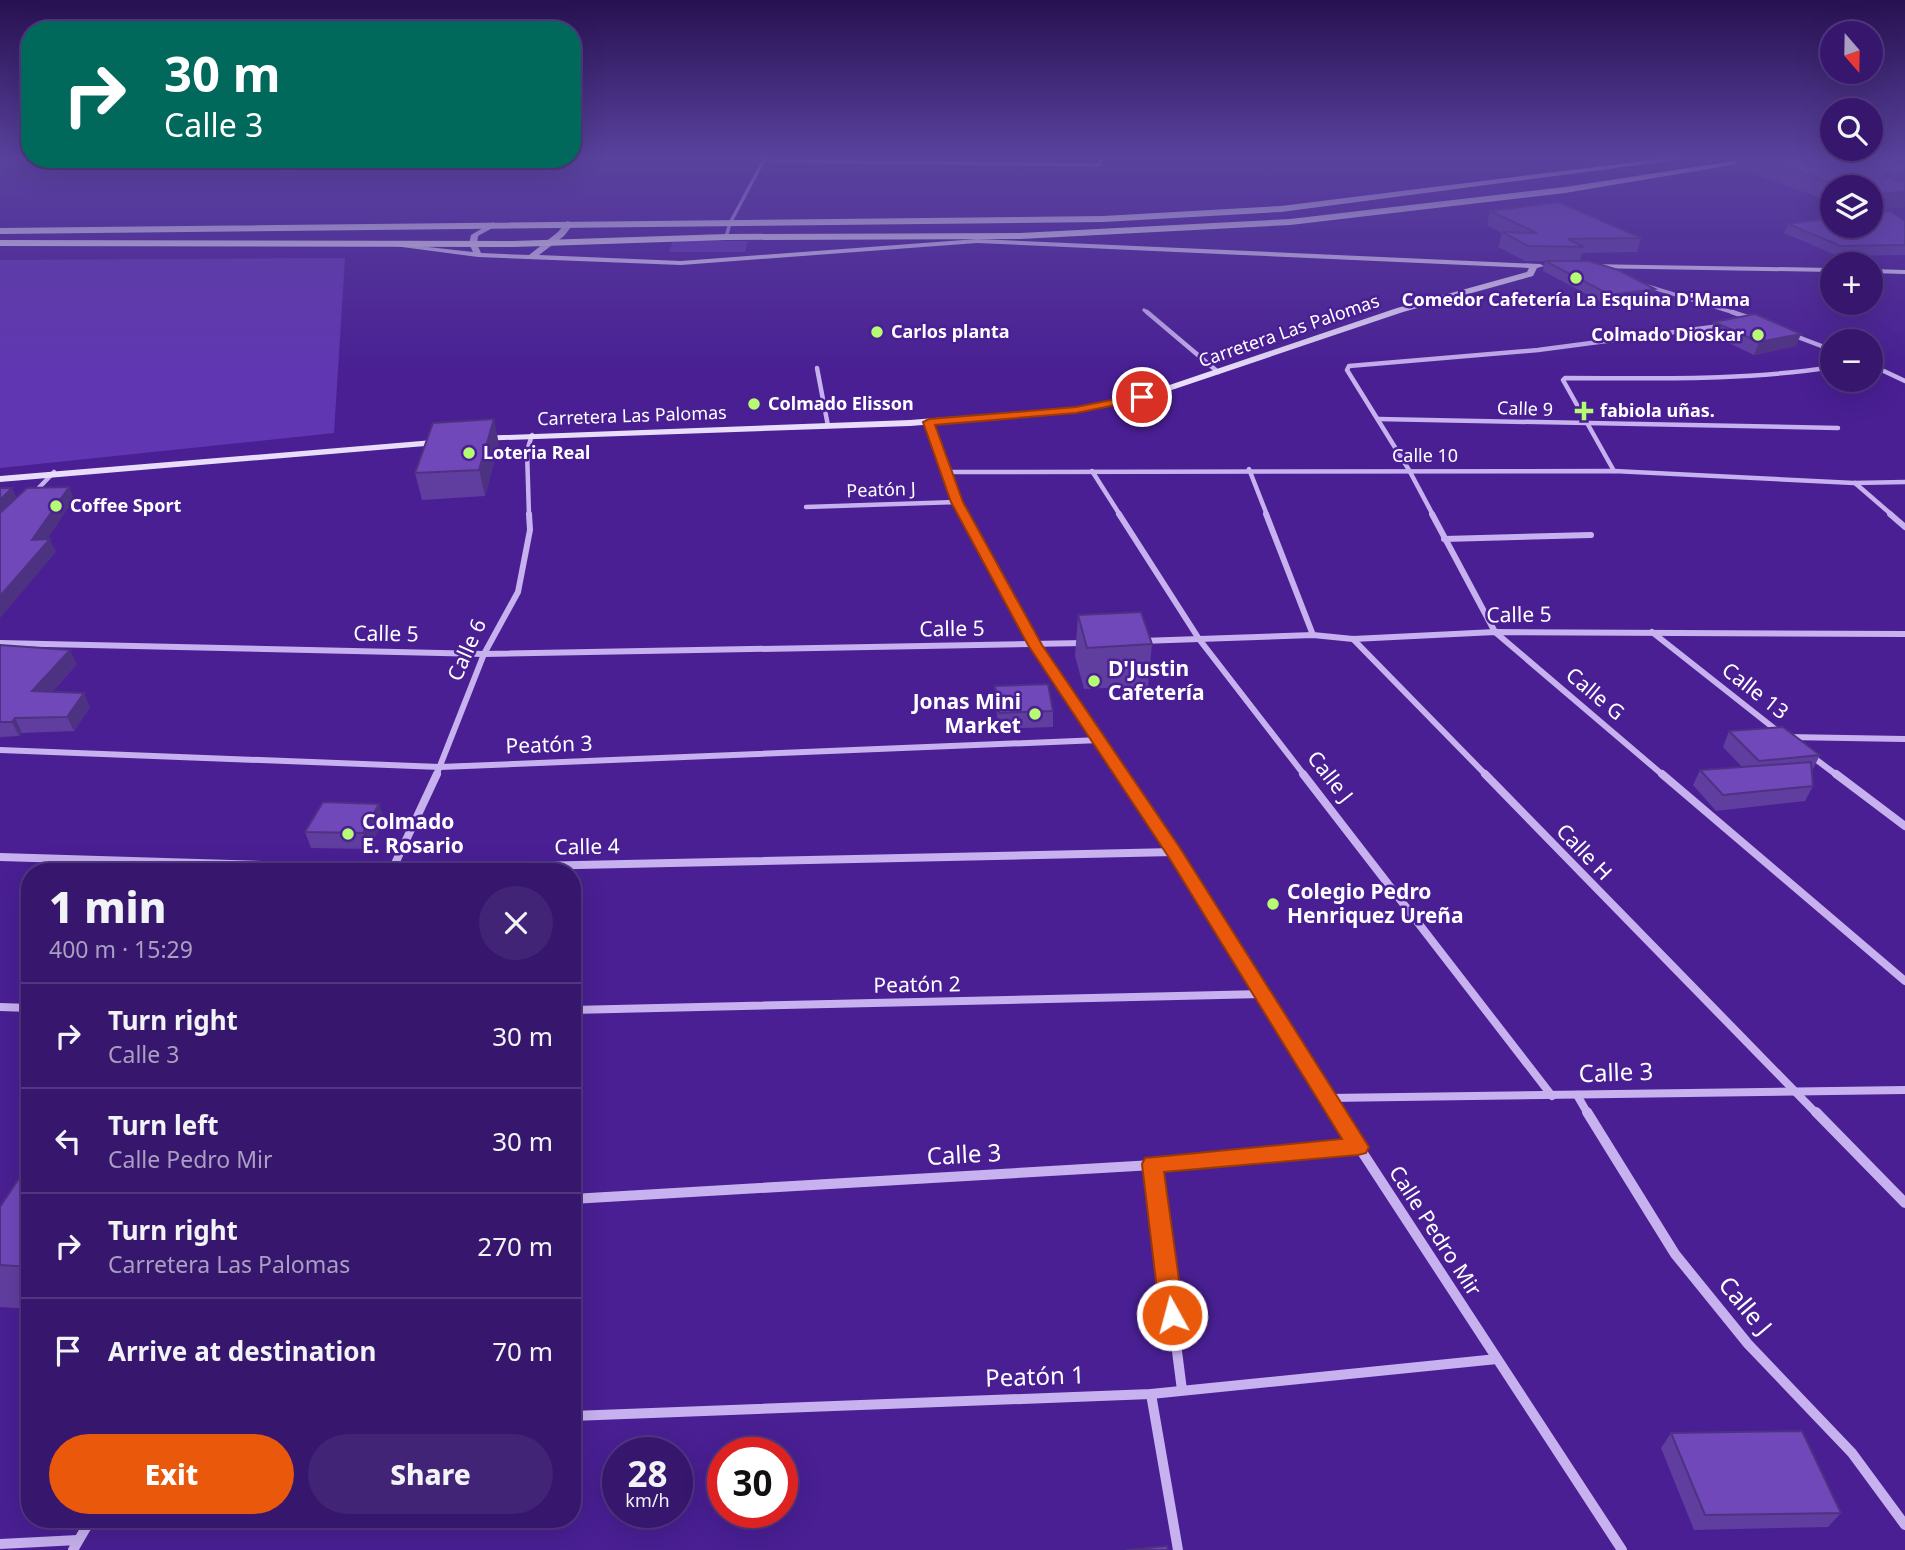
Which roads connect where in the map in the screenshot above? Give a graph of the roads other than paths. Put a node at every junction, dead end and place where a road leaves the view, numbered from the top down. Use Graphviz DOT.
graph roads {
  1 [pos="47,230"];
  2 [pos="479,230"];
  3 [pos="562,230"];
  4 [pos="728,230"];
  5 [pos="1129,230"];
  6 [pos="0,231"];
  7 [pos="726,237"];
  8 [pos="0,243"];
  9 [pos="550,243"];
  10 [pos="380,244"];
  11 [pos="472,244"];
  12 [pos="478,255"];
  13 [pos="530,258"];
  14 [pos="1534,266"];
  15 [pos="1546,266"];
  16 [pos="1584,266"];
  17 [pos="1820,270"];
  18 [pos="1883,271"];
  19 [pos="1905,272"];
  20 [pos="1610,274"];
  21 [pos="1636,283"];
  22 [pos="1144,310"];
  23 [pos="1742,322"];
  24 [pos="1729,324"];
  25 [pos="1781,330"];
  26 [pos="1820,345"];
  27 [pos="817,368"];
  28 [pos="1820,369"];
  29 [pos="1883,371"];
  30 [pos="1218,372"];
  31 [pos="1905,382"];
  32 [pos="1378,419"];
  33 [pos="929,422"];
  34 [pos="1588,425"];
  35 [pos="828,426"];
  36 [pos="1838,428"];
  37 [pos="532,435"];
  38 [pos="464,440"];
  39 [pos="451,441"];
  40 [pos="1249,469"];
  41 [pos="1409,470"];
  42 [pos="1092,471"];
  43 [pos="1614,471"];
  44 [pos="54,472"];
  45 [pos="945,472"];
  46 [pos="0,479"];
  47 [pos="1905,482"];
  48 [pos="1854,483"];
  49 [pos="27,499"];
  50 [pos="957,502"];
  51 [pos="806,507"];
  52 [pos="1905,527"];
  53 [pos="1591,535"];
  54 [pos="1444,539"];
  55 [pos="1495,632"];
  56 [pos="1652,632"];
  57 [pos="1905,634"];
  58 [pos="1313,635"];
  59 [pos="1199,639"];
  60 [pos="1353,639"];
  61 [pos="1131,641"];
  62 [pos="0,643"];
  63 [pos="1090,643"];
  64 [pos="1035,645"];
  65 [pos="484,654"];
  66 [pos="1785,737"];
  67 [pos="1905,739"];
  68 [pos="1100,740"];
  69 [pos="1796,745"];
  70 [pos="0,750"];
  71 [pos="1807,753"];
  72 [pos="440,767"];
  73 [pos="1905,826"];
  74 [pos="1174,852"];
  75 [pos="0,857"];
  76 [pos="181,863"];
  77 [pos="395,863"];
  78 [pos="581,866"];
  79 [pos="1905,981"];
  80 [pos="1263,994"];
  81 [pos="0,1007"];
  82 [pos="21,1008"];
  83 [pos="581,1010"];
  84 [pos="1791,1089"];
  85 [pos="1905,1090"];
  86 [pos="1577,1095"];
  87 [pos="1552,1096"];
  88 [pos="1329,1098"];
  89 [pos="1358,1147"];
  90 [pos="1153,1164"];
  91 [pos="581,1198"];
  92 [pos="1905,1203"];
  93 [pos="1497,1359"];
  94 [pos="1182,1390"];
  95 [pos="1151,1394"];
  96 [pos="581,1416"];
  97 [pos="1905,1525"];
  98 [pos="86,1528"];
  99 [pos="0,1544"];
  100 [pos="76,1545"];
  101 [pos="1178,1550"];
  102 [pos="1622,1550"];
  1 -- 6 [label="main road"];
  2 -- 11 [label="street"];
  3 -- 9 [label="street"];
  4 -- 7 [label="street"];
  5 -- 7 [label="main road"];
  7 -- 9 [label="main road"];
  8 -- 10 [label="main road"];
  9 -- 11 [label="main road"];
  9 -- 13 [label="street"];
  10 -- 11 [label="main road"];
  10 -- 12 [label="street"];
  11 -- 12 [label="street"];
  12 -- 13 [label="street"];
  13 -- 14 [label="street"];
  14 -- 15 [label="street"];
  14 -- 30 [label="street, Carretera Las Palomas"];
  16 -- 17 [label="street"];
  16 -- 20 [label="street"];
  18 -- 19 [label="street"];
  21 -- 23 [label="street"];
  22 -- 30 [label="street"];
  24 -- 32 [label="street, Calle G"];
  25 -- 26 [label="street"];
  27 -- 35 [label="street"];
  28 -- 34 [label="street"];
  29 -- 31 [label="street"];
  30 -- 33 [label="street, Carretera Las Palomas"];
  32 -- 34 [label="street, Calle 9"];
  32 -- 41 [label="street, Calle G"];
  33 -- 35 [label="street, Carretera Las Palomas"];
  33 -- 45 [label="street, Calle Pedro Mir"];
  34 -- 36 [label="street, Calle 9"];
  34 -- 43 [label="street"];
  35 -- 37 [label="street, Carretera Las Palomas"];
  37 -- 38 [label="street, Carretera Las Palomas"];
  37 -- 65 [label="street, Calle 6"];
  39 -- 44 [label="street"];
  40 -- 41 [label="street, Calle 10"];
  40 -- 42 [label="street, Calle 10"];
  40 -- 58 [label="street"];
  41 -- 43 [label="street, Calle 10"];
  41 -- 54 [label="street, Calle G"];
  42 -- 45 [label="street, Calle 10"];
  42 -- 59 [label="street, Calle J"];
  43 -- 48 [label="street, Calle 10"];
  44 -- 46 [label="street"];
  44 -- 49 [label="street"];
  45 -- 50 [label="street, Calle Pedro Mir"];
  47 -- 48 [label="street, Calle 10"];
  48 -- 52 [label="street"];
  50 -- 51 [label="street, Peatón J"];
  50 -- 64 [label="street, Calle Pedro Mir"];
  53 -- 54 [label="street"];
  54 -- 55 [label="street, Calle G"];
  55 -- 56 [label="street, Calle 5"];
  55 -- 60 [label="street, Calle 5"];
  55 -- 79 [label="street, Calle G"];
  56 -- 57 [label="street, Calle 5"];
  56 -- 66 [label="street, Calle 13"];
  58 -- 59 [label="street, Calle 5"];
  58 -- 60 [label="street, Calle 5"];
  59 -- 61 [label="street, Calle 5"];
  59 -- 87 [label="street, Calle J"];
  60 -- 84 [label="street, Calle H"];
  62 -- 65 [label="street, Calle 5"];
  63 -- 64 [label="street, Calle 5"];
  64 -- 65 [label="street, Calle 5"];
  64 -- 68 [label="street, Calle Pedro Mir"];
  65 -- 72 [label="street, Calle 6"];
  66 -- 67 [label="street"];
  66 -- 69 [label="street, Calle 13"];
  68 -- 72 [label="street, Peatón 3"];
  68 -- 74 [label="street, Calle Pedro Mir"];
  70 -- 72 [label="street, Peatón 3"];
  71 -- 73 [label="street"];
  72 -- 77 [label="street, Calle 6"];
  74 -- 78 [label="street, Calle 4"];
  74 -- 80 [label="street, Calle Pedro Mir"];
  75 -- 76 [label="street, Calle 4"];
  80 -- 83 [label="street, Peatón 2"];
  80 -- 88 [label="street, Calle Pedro Mir"];
  81 -- 82 [label="street"];
  84 -- 85 [label="street, Calle 3"];
  84 -- 86 [label="street, Calle 3"];
  84 -- 92 [label="street, Calle H"];
  86 -- 87 [label="street, Calle 3"];
  86 -- 97 [label="street, Calle J"];
  87 -- 88 [label="street, Calle 3"];
  88 -- 89 [label="street, Calle Pedro Mir"];
  89 -- 90 [label="street, Calle 3"];
  89 -- 93 [label="street, Calle Pedro Mir"];
  90 -- 91 [label="street, Calle 3"];
  90 -- 94 [label="street"];
  93 -- 94 [label="street, Peatón 1"];
  93 -- 102 [label="street, Calle Pedro Mir"];
  94 -- 95 [label="street, Peatón 1"];
  95 -- 96 [label="street, Peatón 1"];
  95 -- 101 [label="street"];
  98 -- 100 [label="street"];
  99 -- 100 [label="street"];
}
